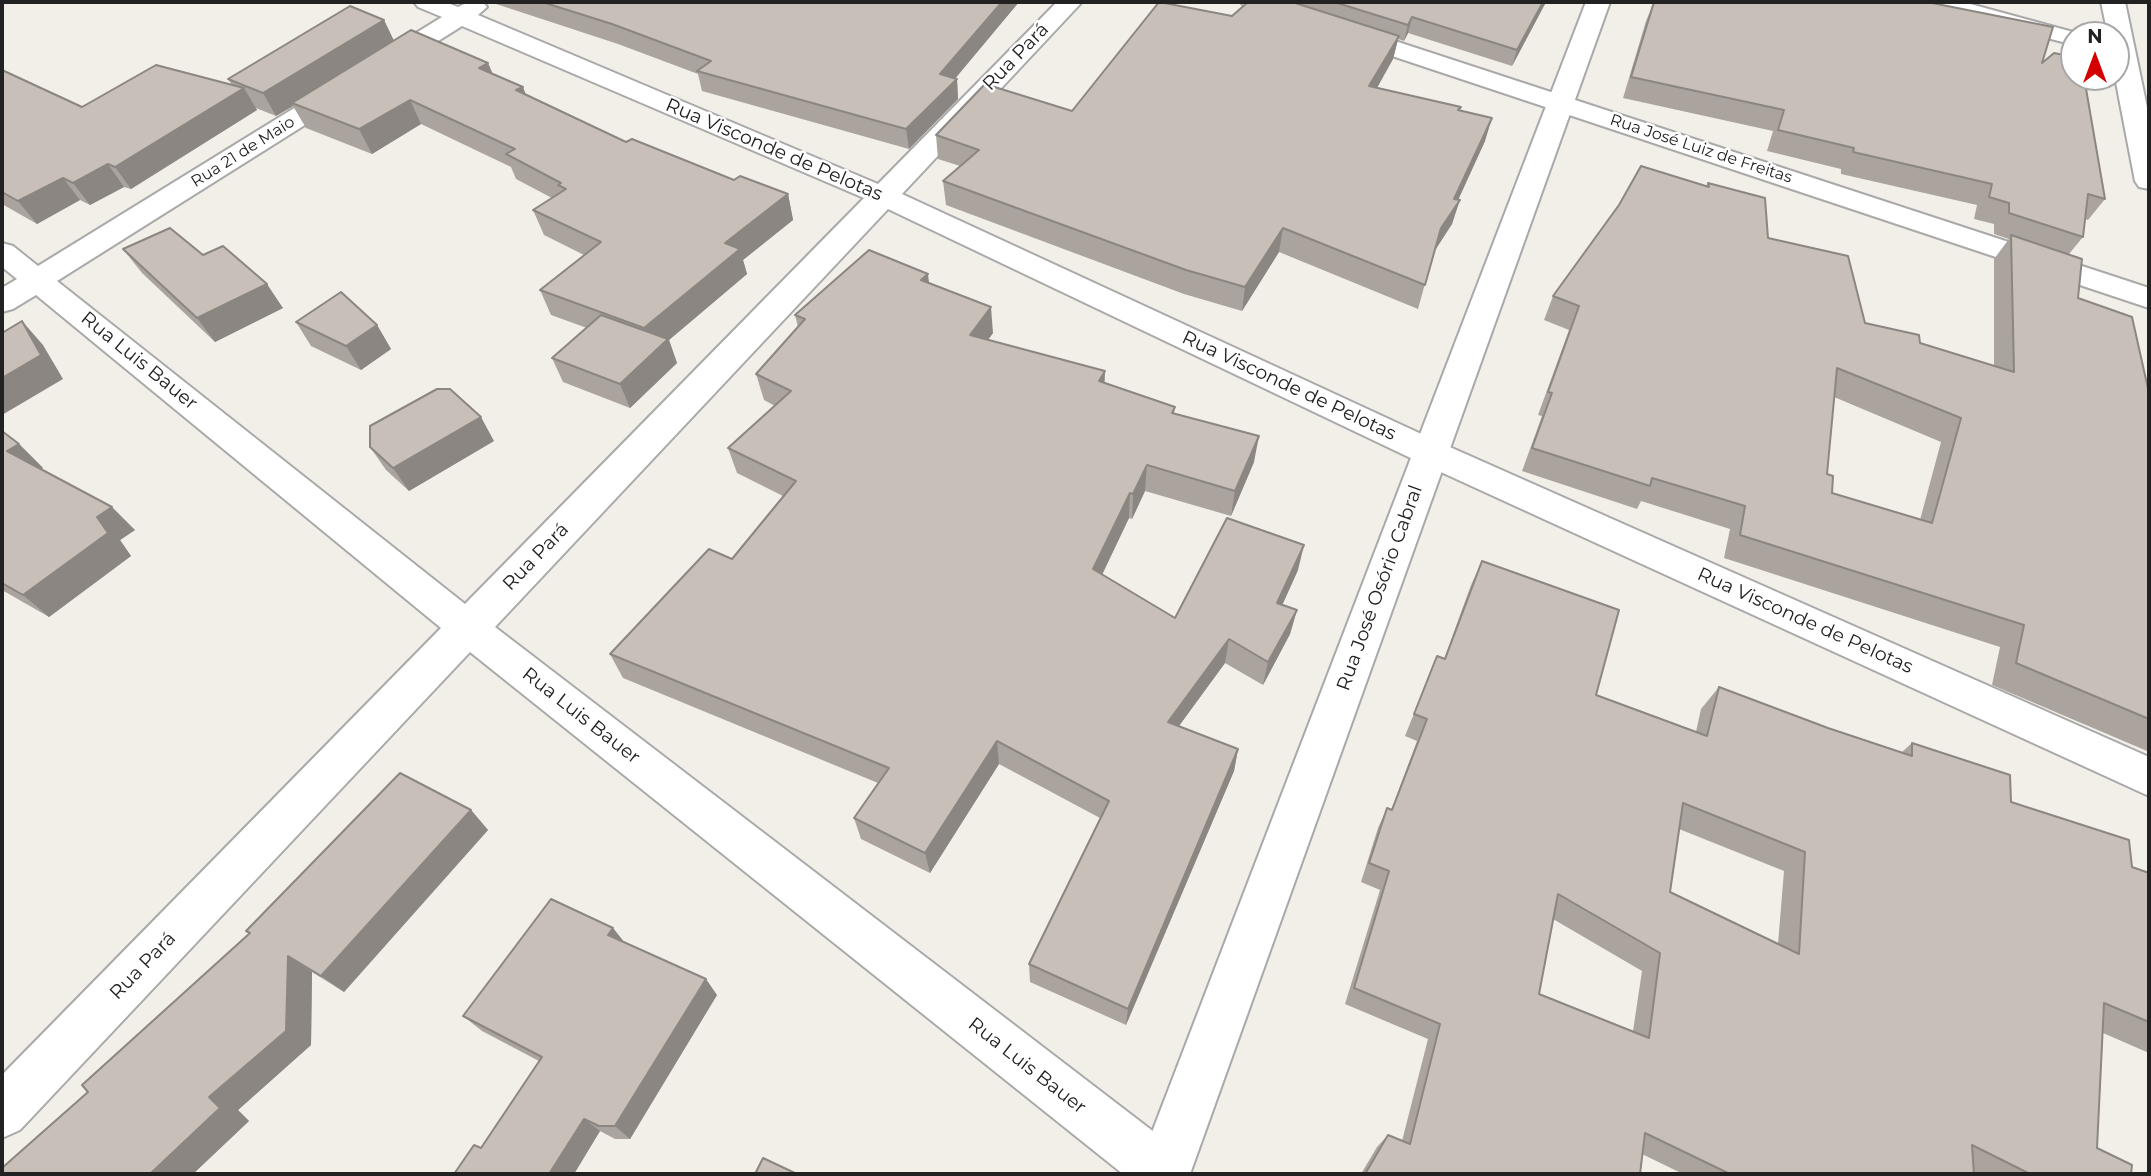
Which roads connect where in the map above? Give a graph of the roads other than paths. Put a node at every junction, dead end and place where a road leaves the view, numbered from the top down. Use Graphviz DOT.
graph roads {
  1 [pos="426,2"];
  2 [pos="1070,2"];
  3 [pos="1253,2"];
  4 [pos="1598,2"];
  5 [pos="1937,2"];
  6 [pos="2113,2"];
  7 [pos="472,10"];
  8 [pos="2115,21"];
  9 [pos="2060,34"];
  10 [pos="2130,53"];
  11 [pos="2149,58"];
  12 [pos="2128,91"];
  13 [pos="1560,102"];
  14 [pos="2149,181"];
  15 [pos="882,196"];
  16 [pos="2,251"];
  17 [pos="38,279"];
  18 [pos="2149,298"];
  19 [pos="2,302"];
  20 [pos="1431,453"];
  21 [pos="468,628"];
  22 [pos="2149,777"];
  23 [pos="2,1112"];
  24 [pos="1164,1174"];
  1 -- 7 [label="street, Rua Visconde de Pelotas"];
  2 -- 15 [label="street, Rua Pará"];
  3 -- 13 [label="street, Rua José Luiz de Freitas"];
  4 -- 13 [label="street, Rua José Osório Cabral"];
  5 -- 9 [label="street"];
  6 -- 8 [label="street"];
  7 -- 15 [label="street, Rua Visconde de Pelotas"];
  7 -- 17 [label="street, Rua 21 de Maio"];
  10 -- 11 [label="street"];
  12 -- 14 [label="street"];
  13 -- 18 [label="street, Rua José Luiz de Freitas"];
  13 -- 20 [label="street, Rua José Osório Cabral"];
  15 -- 20 [label="street, Rua Visconde de Pelotas"];
  15 -- 21 [label="street, Rua Pará"];
  16 -- 17 [label="street, Rua Luis Bauer"];
  17 -- 19 [label="street, Rua 21 de Maio"];
  17 -- 21 [label="street, Rua Luis Bauer"];
  20 -- 22 [label="street, Rua Visconde de Pelotas"];
  20 -- 24 [label="street, Rua José Osório Cabral"];
  21 -- 23 [label="street, Rua Pará"];
  21 -- 24 [label="street, Rua Luis Bauer"];
}
